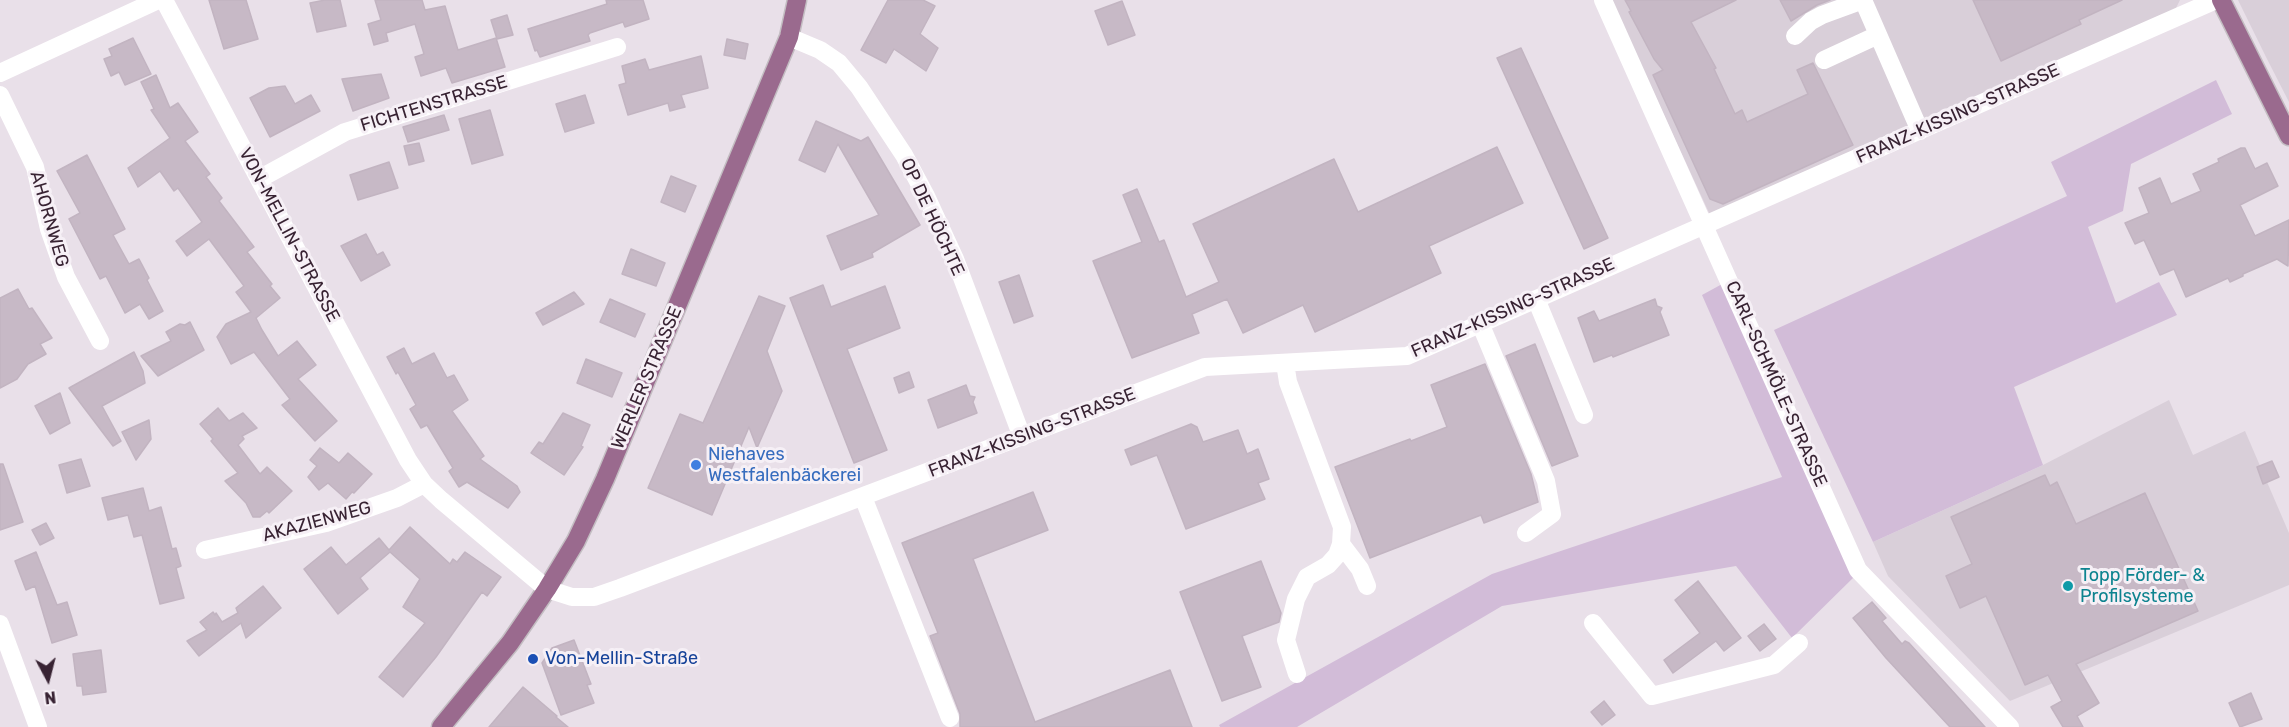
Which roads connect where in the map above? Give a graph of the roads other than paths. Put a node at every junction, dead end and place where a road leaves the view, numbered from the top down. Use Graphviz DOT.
graph roads {
  1 [pos="158,0"];
  2 [pos="164,0"];
  3 [pos="797,0"];
  4 [pos="1603,0"];
  5 [pos="1863,0"];
  6 [pos="2218,0"];
  7 [pos="1878,35"];
  8 [pos="1795,36"];
  9 [pos="789,37"];
  10 [pos="617,47"];
  11 [pos="1824,60"];
  12 [pos="0,74"];
  13 [pos="0,94"];
  14 [pos="1920,131"];
  15 [pos="2289,136"];
  16 [pos="259,179"];
  17 [pos="1704,224"];
  18 [pos="1536,298"];
  19 [pos="1480,324"];
  20 [pos="100,341"];
  21 [pos="1285,363"];
  22 [pos="1584,415"];
  23 [pos="1022,437"];
  24 [pos="424,484"];
  25 [pos="863,497"];
  26 [pos="1526,533"];
  27 [pos="1341,544"];
  28 [pos="205,550"];
  29 [pos="1367,586"];
  30 [pos="547,589"];
  31 [pos="0,624"];
  32 [pos="1593,624"];
  33 [pos="1798,642"];
  34 [pos="1297,674"];
  35 [pos="950,718"];
  36 [pos="38,727"];
  37 [pos="441,727"];
  38 [pos="2010,727"];
  1 -- 12 [label="street"];
  2 -- 16 [label="street, VON-MELLIN-STRASSE"];
  3 -- 9 [label="main road, WERLER STRASSE"];
  4 -- 17 [label="street, CARL-SCHMÖLE-STRASSE"];
  5 -- 7 [label="street"];
  5 -- 8 [label="street"];
  6 -- 14 [label="street, FRANZ-KISSING-STRASSE"];
  6 -- 15 [label="main road"];
  7 -- 11 [label="street"];
  7 -- 14 [label="street"];
  9 -- 23 [label="street, OP DE HÖCHTE"];
  9 -- 30 [label="main road, WERLER STRASSE"];
  10 -- 16 [label="street, FICHTENSTRASSE"];
  13 -- 20 [label="street, AHORNWEG"];
  14 -- 17 [label="street, FRANZ-KISSING-STRASSE"];
  16 -- 24 [label="street, VON-MELLIN-STRASSE"];
  17 -- 18 [label="street, FRANZ-KISSING-STRASSE"];
  17 -- 38 [label="street, CARL-SCHMÖLE-STRASSE"];
  18 -- 19 [label="street, FRANZ-KISSING-STRASSE"];
  18 -- 22 [label="street"];
  19 -- 21 [label="street, FRANZ-KISSING-STRASSE"];
  19 -- 26 [label="street"];
  21 -- 23 [label="street, FRANZ-KISSING-STRASSE"];
  21 -- 27 [label="street"];
  23 -- 25 [label="street, FRANZ-KISSING-STRASSE"];
  24 -- 28 [label="street, AKAZIENWEG"];
  24 -- 30 [label="street, VON-MELLIN-STRASSE"];
  25 -- 30 [label="street, FRANZ-KISSING-STRASSE"];
  25 -- 35 [label="street"];
  27 -- 29 [label="street"];
  27 -- 34 [label="street"];
  30 -- 37 [label="main road, WERLER STRASSE"];
  31 -- 36 [label="street"];
  32 -- 33 [label="street"];
}
